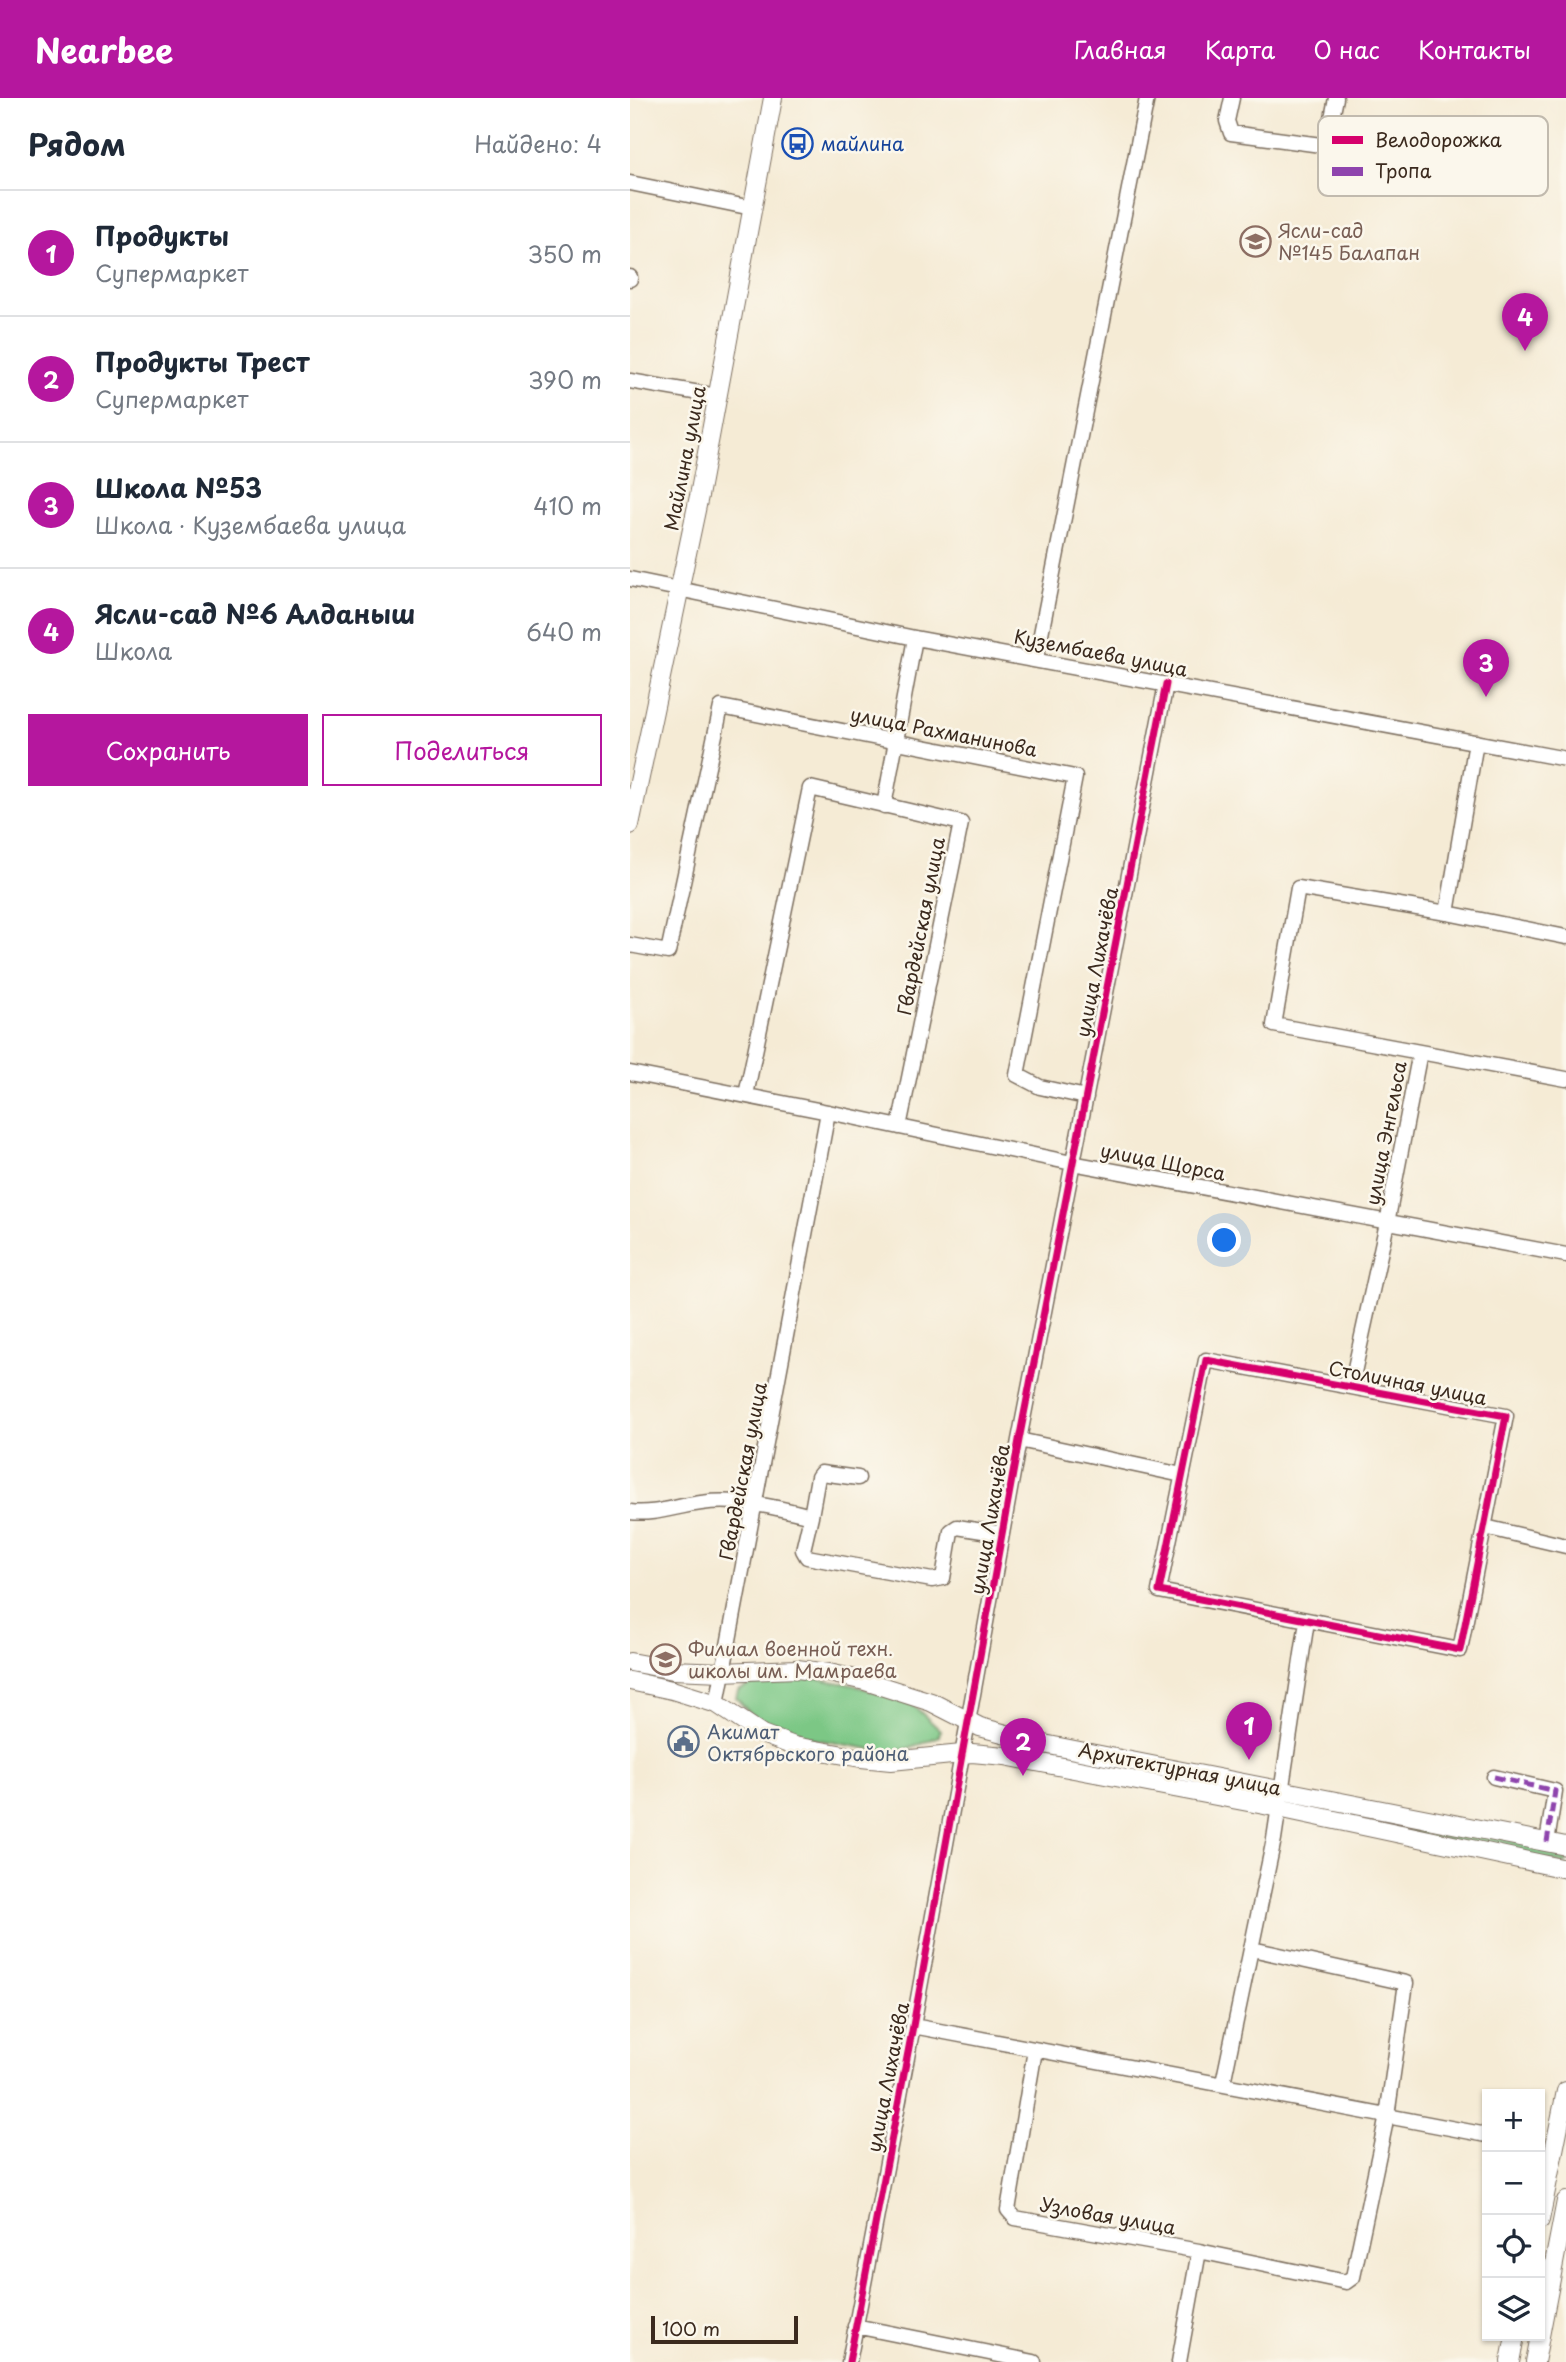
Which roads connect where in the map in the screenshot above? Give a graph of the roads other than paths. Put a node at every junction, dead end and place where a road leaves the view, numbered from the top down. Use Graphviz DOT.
graph roads {
  1 [pos="773,98"];
  2 [pos="1147,98"];
  3 [pos="1232,98"];
  4 [pos="1336,98"];
  5 [pos="1332,116"];
  6 [pos="1318,145"];
  7 [pos="630,183"];
  8 [pos="752,208"];
  9 [pos="630,381"];
  10 [pos="717,396"];
  11 [pos="630,579"];
  12 [pos="680,588"];
  13 [pos="915,638"];
  14 [pos="1035,659"];
  15 [pos="1166,684"];
  16 [pos="896,741"];
  17 [pos="1476,742"];
  18 [pos="1566,759"];
  19 [pos="884,806"];
  20 [pos="630,825"];
  21 [pos="1447,913"];
  22 [pos="1566,937"];
  23 [pos="630,946"];
  24 [pos="1420,1052"];
  25 [pos="630,1073"];
  26 [pos="1566,1079"];
  27 [pos="746,1095"];
  28 [pos="1086,1097"];
  29 [pos="828,1112"];
  30 [pos="900,1126"];
  31 [pos="1072,1163"];
  32 [pos="1387,1223"];
  33 [pos="1566,1255"];
  34 [pos="1351,1387"];
  35 [pos="1019,1440"];
  36 [pos="1182,1475"];
  37 [pos="859,1478"];
  38 [pos="756,1504"];
  39 [pos="630,1512"];
  40 [pos="811,1516"];
  41 [pos="1485,1527"];
  42 [pos="1002,1534"];
  43 [pos="1566,1546"];
  44 [pos="1307,1621"];
  45 [pos="630,1662"];
  46 [pos="722,1672"];
  47 [pos="630,1681"];
  48 [pos="717,1704"];
  49 [pos="968,1719"];
  50 [pos="961,1754"];
  51 [pos="1494,1777"];
  52 [pos="1280,1799"];
  53 [pos="1547,1842"];
  54 [pos="1566,1846"];
  55 [pos="1566,1868"];
  56 [pos="1252,1949"];
  57 [pos="913,2026"];
  58 [pos="1035,2050"];
  59 [pos="1223,2083"];
  60 [pos="1566,2091"];
  61 [pos="1387,2116"];
  62 [pos="1482,2135"];
  63 [pos="1547,2147"];
  64 [pos="1566,2201"];
  65 [pos="1540,2215"];
  66 [pos="1199,2251"];
  67 [pos="855,2326"];
  68 [pos="1514,2341"];
  69 [pos="849,2362"];
  70 [pos="1034,2362"];
  71 [pos="1179,2362"];
  72 [pos="1510,2362"];
  73 [pos="1535,2362"];
  1 -- 8 [label="main road, Майлина улица"];
  2 -- 14 [label="street"];
  3 -- 6 [label="street"];
  4 -- 5 [label="street"];
  7 -- 8 [label="street"];
  8 -- 10 [label="main road, Майлина улица"];
  9 -- 10 [label="street"];
  10 -- 12 [label="main road, Майлина улица"];
  11 -- 12 [label="street, Кузембаева улица"];
  12 -- 13 [label="street, Кузембаева улица"];
  12 -- 20 [label="main road, Майлина улица"];
  13 -- 14 [label="street, Кузембаева улица"];
  13 -- 16 [label="street"];
  14 -- 15 [label="street, Кузембаева улица"];
  15 -- 17 [label="street, Кузембаева улица"];
  15 -- 28 [label="street, улица Лихачёва"];
  16 -- 19 [label="street"];
  16 -- 23 [label="street, улица Рахманинова"];
  16 -- 28 [label="street, улица Рахманинова"];
  17 -- 18 [label="street, Кузембаева улица"];
  17 -- 21 [label="street"];
  19 -- 27 [label="street, Гвардейская улица"];
  19 -- 30 [label="street, Гвардейская улица"];
  21 -- 22 [label="street, улица Энгельса"];
  21 -- 24 [label="street, улица Энгельса"];
  24 -- 26 [label="street, улица Энгельса"];
  24 -- 32 [label="street, улица Энгельса"];
  25 -- 27 [label="street, улица Щорса"];
  27 -- 29 [label="street, улица Щорса"];
  28 -- 31 [label="street, улица Лихачёва"];
  29 -- 30 [label="street, улица Щорса"];
  29 -- 38 [label="street, Гвардейская улица"];
  30 -- 31 [label="street, улица Щорса"];
  31 -- 32 [label="street, улица Щорса"];
  31 -- 35 [label="street, улица Лихачёва"];
  32 -- 33 [label="street, улица Щорса"];
  32 -- 34 [label="street, Столичная улица"];
  34 -- 36 [label="street, Столичная улица"];
  34 -- 41 [label="street, Столичная улица"];
  35 -- 36 [label="street"];
  35 -- 42 [label="street, улица Лихачёва"];
  36 -- 44 [label="street, Столичная улица"];
  37 -- 40 [label="street"];
  38 -- 39 [label="street"];
  38 -- 40 [label="street"];
  38 -- 46 [label="street, Гвардейская улица"];
  40 -- 42 [label="street"];
  41 -- 43 [label="street"];
  41 -- 44 [label="street, Столичная улица"];
  42 -- 49 [label="street, улица Лихачёва"];
  44 -- 52 [label="street"];
  45 -- 46 [label="main road, Архитектурная улица"];
  46 -- 48 [label="street, Гвардейская улица"];
  46 -- 49 [label="main road, Архитектурная улица"];
  47 -- 48 [label="main road, Архитектурная улица"];
  48 -- 50 [label="main road, Архитектурная улица"];
  49 -- 50 [label="street, улица Лихачёва"];
  49 -- 52 [label="main road, Архитектурная улица"];
  50 -- 52 [label="main road, Архитектурная улица"];
  50 -- 57 [label="street, улица Лихачёва"];
  51 -- 53 [label="street"];
  52 -- 53 [label="main road, Архитектурная улица"];
  52 -- 55 [label="main road, Архитектурная улица"];
  52 -- 56 [label="street"];
  53 -- 54 [label="main road, Архитектурная улица"];
  56 -- 59 [label="street"];
  56 -- 61 [label="street, Узловая улица"];
  57 -- 58 [label="street"];
  57 -- 67 [label="street, улица Лихачёва"];
  58 -- 59 [label="street"];
  58 -- 66 [label="street, Узловая улица"];
  59 -- 61 [label="street"];
  60 -- 63 [label="main road"];
  61 -- 62 [label="street"];
  61 -- 66 [label="street, Узловая улица"];
  63 -- 65 [label="main road"];
  64 -- 73 [label="main road"];
  66 -- 71 [label="street, Узловая улица"];
  67 -- 69 [label="street, улица Лихачёва"];
  67 -- 70 [label="street"];
  68 -- 72 [label="main road"];
}
